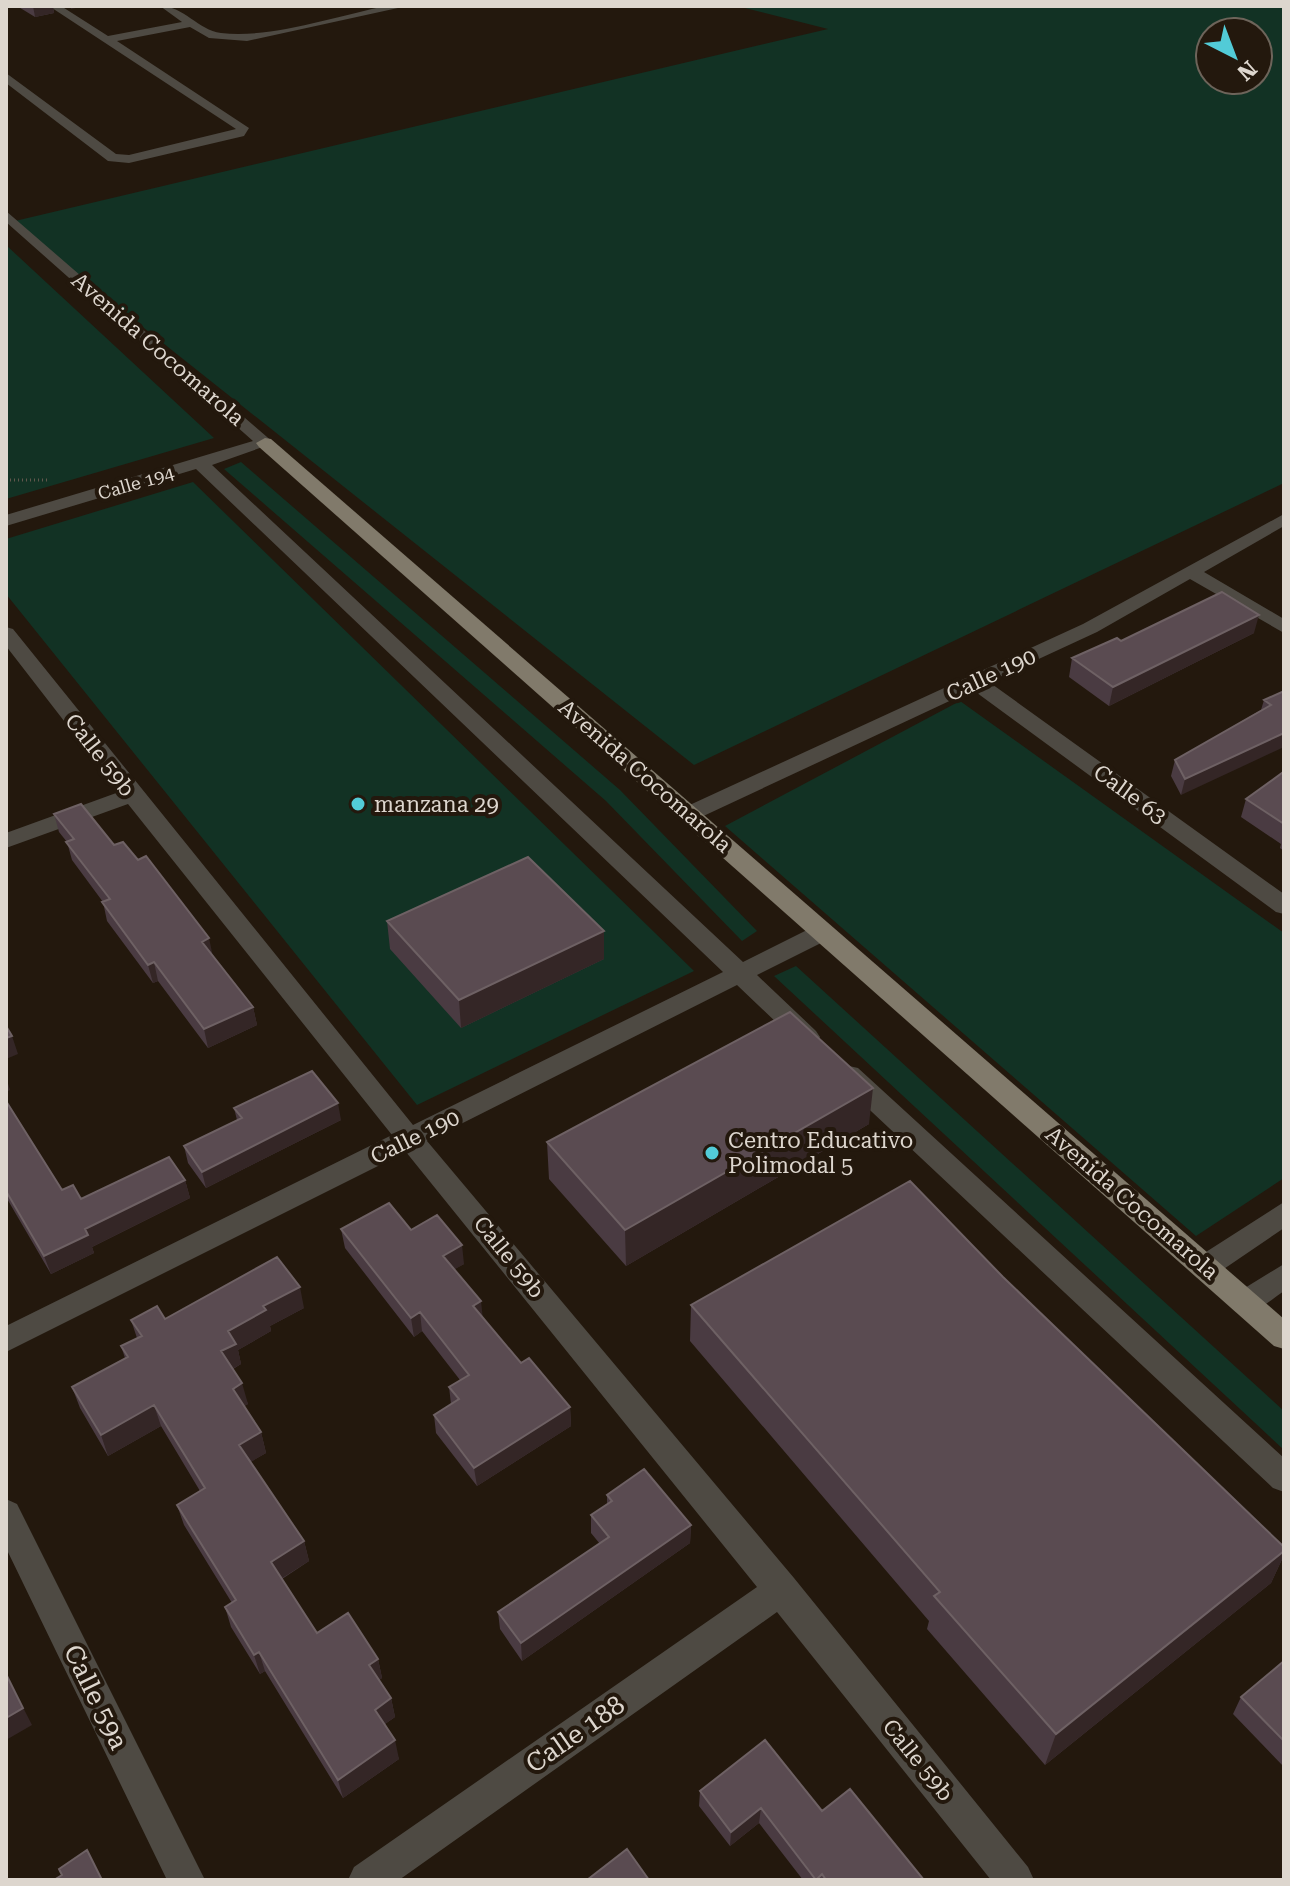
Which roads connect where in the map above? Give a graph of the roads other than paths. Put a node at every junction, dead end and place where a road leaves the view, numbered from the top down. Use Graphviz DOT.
graph roads {
  1 [pos="54,6"];
  2 [pos="165,6"];
  3 [pos="402,6"];
  4 [pos="192,23"];
  5 [pos="106,40"];
  6 [pos="6,77"];
  7 [pos="6,215"];
  8 [pos="265,443"];
  9 [pos="201,464"];
  10 [pos="1284,519"];
  11 [pos="6,521"];
  12 [pos="1191,572"];
  13 [pos="1284,627"];
  14 [pos="6,633"];
  15 [pos="977,683"];
  16 [pos="131,795"];
  17 [pos="689,814"];
  18 [pos="6,841"];
  19 [pos="1284,906"];
  20 [pos="823,932"];
  21 [pos="739,975"];
  22 [pos="411,1139"];
  23 [pos="1284,1213"];
  24 [pos="1205,1267"];
  25 [pos="1284,1276"];
  26 [pos="1245,1302"];
  27 [pos="1284,1337"];
  28 [pos="6,1340"];
  29 [pos="1284,1478"];
  30 [pos="6,1514"];
  31 [pos="782,1589"];
  32 [pos="186,1880"];
  33 [pos="367,1880"];
  34 [pos="1015,1880"];
  1 -- 5 [label="street"];
  2 -- 4 [label="street"];
  3 -- 4 [label="street"];
  4 -- 5 [label="street"];
  5 -- 6 [label="street"];
  7 -- 8 [label="street, Avenida Cocomarola"];
  8 -- 9 [label="street, Calle 194"];
  8 -- 17 [label="main road, Avenida Cocomarola"];
  9 -- 11 [label="street, Calle 194"];
  9 -- 21 [label="street"];
  10 -- 12 [label="street, Calle 190"];
  12 -- 13 [label="street"];
  12 -- 15 [label="street, Calle 190"];
  14 -- 16 [label="street, Calle 59b"];
  15 -- 17 [label="street, Calle 190"];
  15 -- 19 [label="street, Calle 63"];
  16 -- 18 [label="street"];
  16 -- 22 [label="street, Calle 59b"];
  17 -- 20 [label="main road, Avenida Cocomarola"];
  20 -- 21 [label="street, Calle 190"];
  20 -- 24 [label="main road, Avenida Cocomarola"];
  21 -- 22 [label="street, Calle 190"];
  21 -- 29 [label="street"];
  22 -- 28 [label="street, Calle 190"];
  22 -- 31 [label="street, Calle 59b"];
  23 -- 24 [label="street"];
  24 -- 26 [label="main road, Avenida Cocomarola"];
  25 -- 26 [label="street"];
  26 -- 27 [label="main road, Avenida Cocomarola"];
  30 -- 32 [label="street, Calle 59a"];
  31 -- 33 [label="street, Calle 188"];
  31 -- 34 [label="street, Calle 59b"];
}
